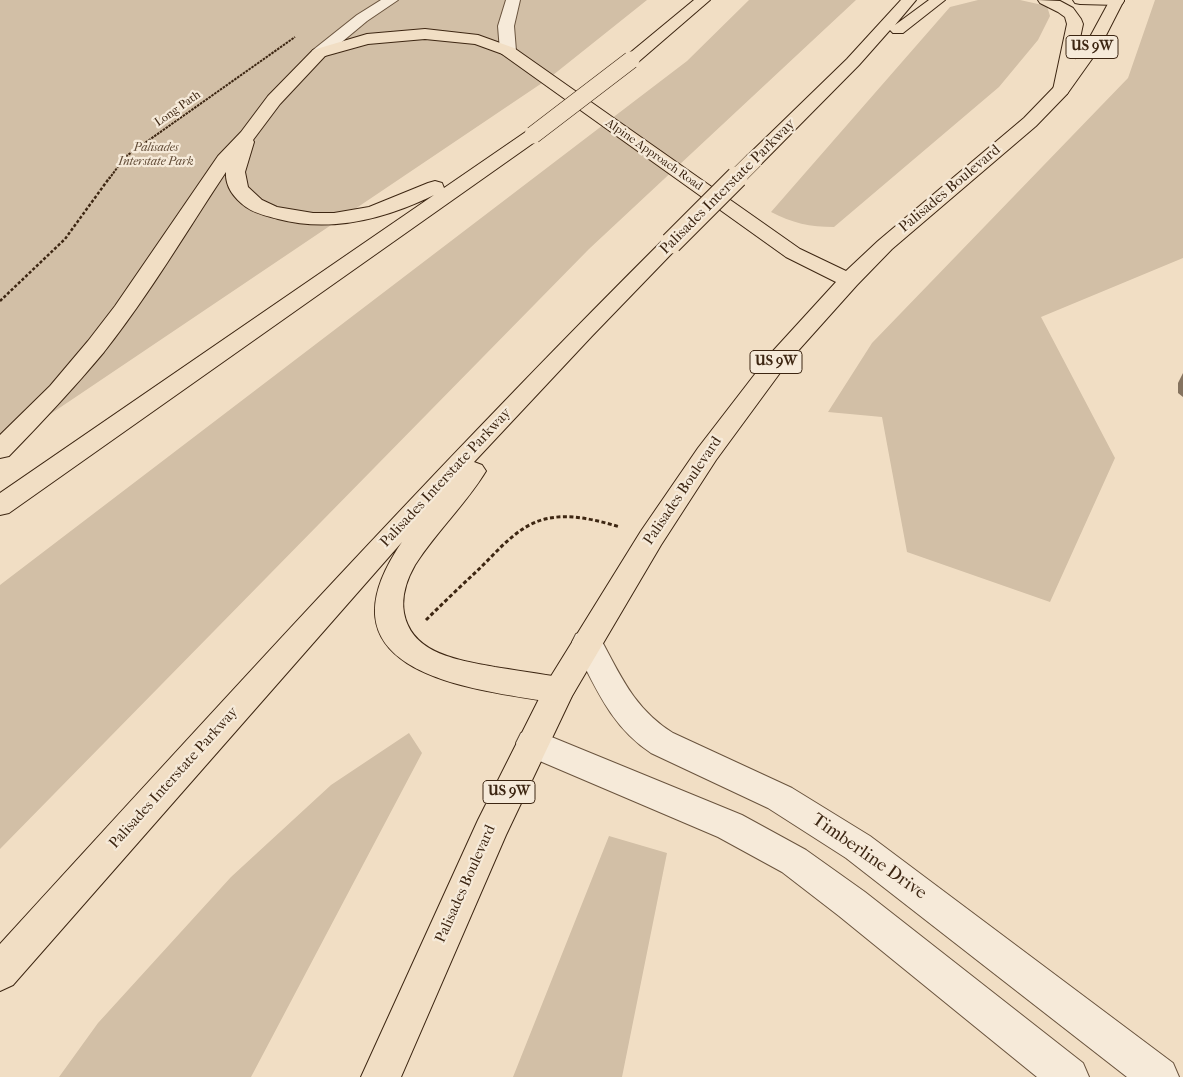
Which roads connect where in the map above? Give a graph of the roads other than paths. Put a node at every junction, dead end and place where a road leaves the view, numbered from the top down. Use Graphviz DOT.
graph roads {
  1 [pos="390,0"];
  2 [pos="513,0"];
  3 [pos="703,0"];
  4 [pos="909,0"];
  5 [pos="938,0"];
  6 [pos="1046,0"];
  7 [pos="1080,0"];
  8 [pos="1117,0"];
  9 [pos="508,51"];
  10 [pos="319,53"];
  11 [pos="1061,90"];
  12 [pos="824,92"];
  13 [pos="533,135"];
  14 [pos="247,136"];
  15 [pos="849,280"];
  16 [pos="566,350"];
  17 [pos="0,450"];
  18 [pos="0,506"];
  19 [pos="587,642"];
  20 [pos="559,690"];
  21 [pos="532,743"];
  22 [pos="0,972"];
  23 [pos="1138,1070"];
  24 [pos="381,1077"];
  25 [pos="1069,1077"];
  1 -- 10 [label="street"];
  2 -- 9 [label="street"];
  3 -- 13 [label="main road, bridge"];
  4 -- 12 [label="main road, Palisades Interstate Parkway"];
  5 -- 12 [label="main road"];
  6 -- 11 [label="main road"];
  7 -- 8 [label="main road"];
  8 -- 11 [label="main road, Palisades Boulevard / US 9W"];
  9 -- 10 [label="main road, Alpine Approach Road"];
  9 -- 15 [label="main road, Alpine Approach Road"];
  10 -- 14 [label="main road"];
  11 -- 15 [label="main road, Palisades Boulevard / US 9W"];
  12 -- 16 [label="main road, Palisades Interstate Parkway, bridge"];
  13 -- 14 [label="main road"];
  13 -- 18 [label="main road"];
  14 -- 17 [label="main road"];
  15 -- 19 [label="main road, Palisades Boulevard / US 9W"];
  16 -- 20 [label="main road"];
  16 -- 22 [label="main road, Palisades Interstate Parkway"];
  19 -- 20 [label="main road, Palisades Boulevard / US 9W"];
  19 -- 23 [label="street, Timberline Drive"];
  20 -- 21 [label="main road, Palisades Boulevard / US 9W"];
  21 -- 24 [label="main road, Palisades Boulevard / US 9W"];
  21 -- 25 [label="street"];
}
